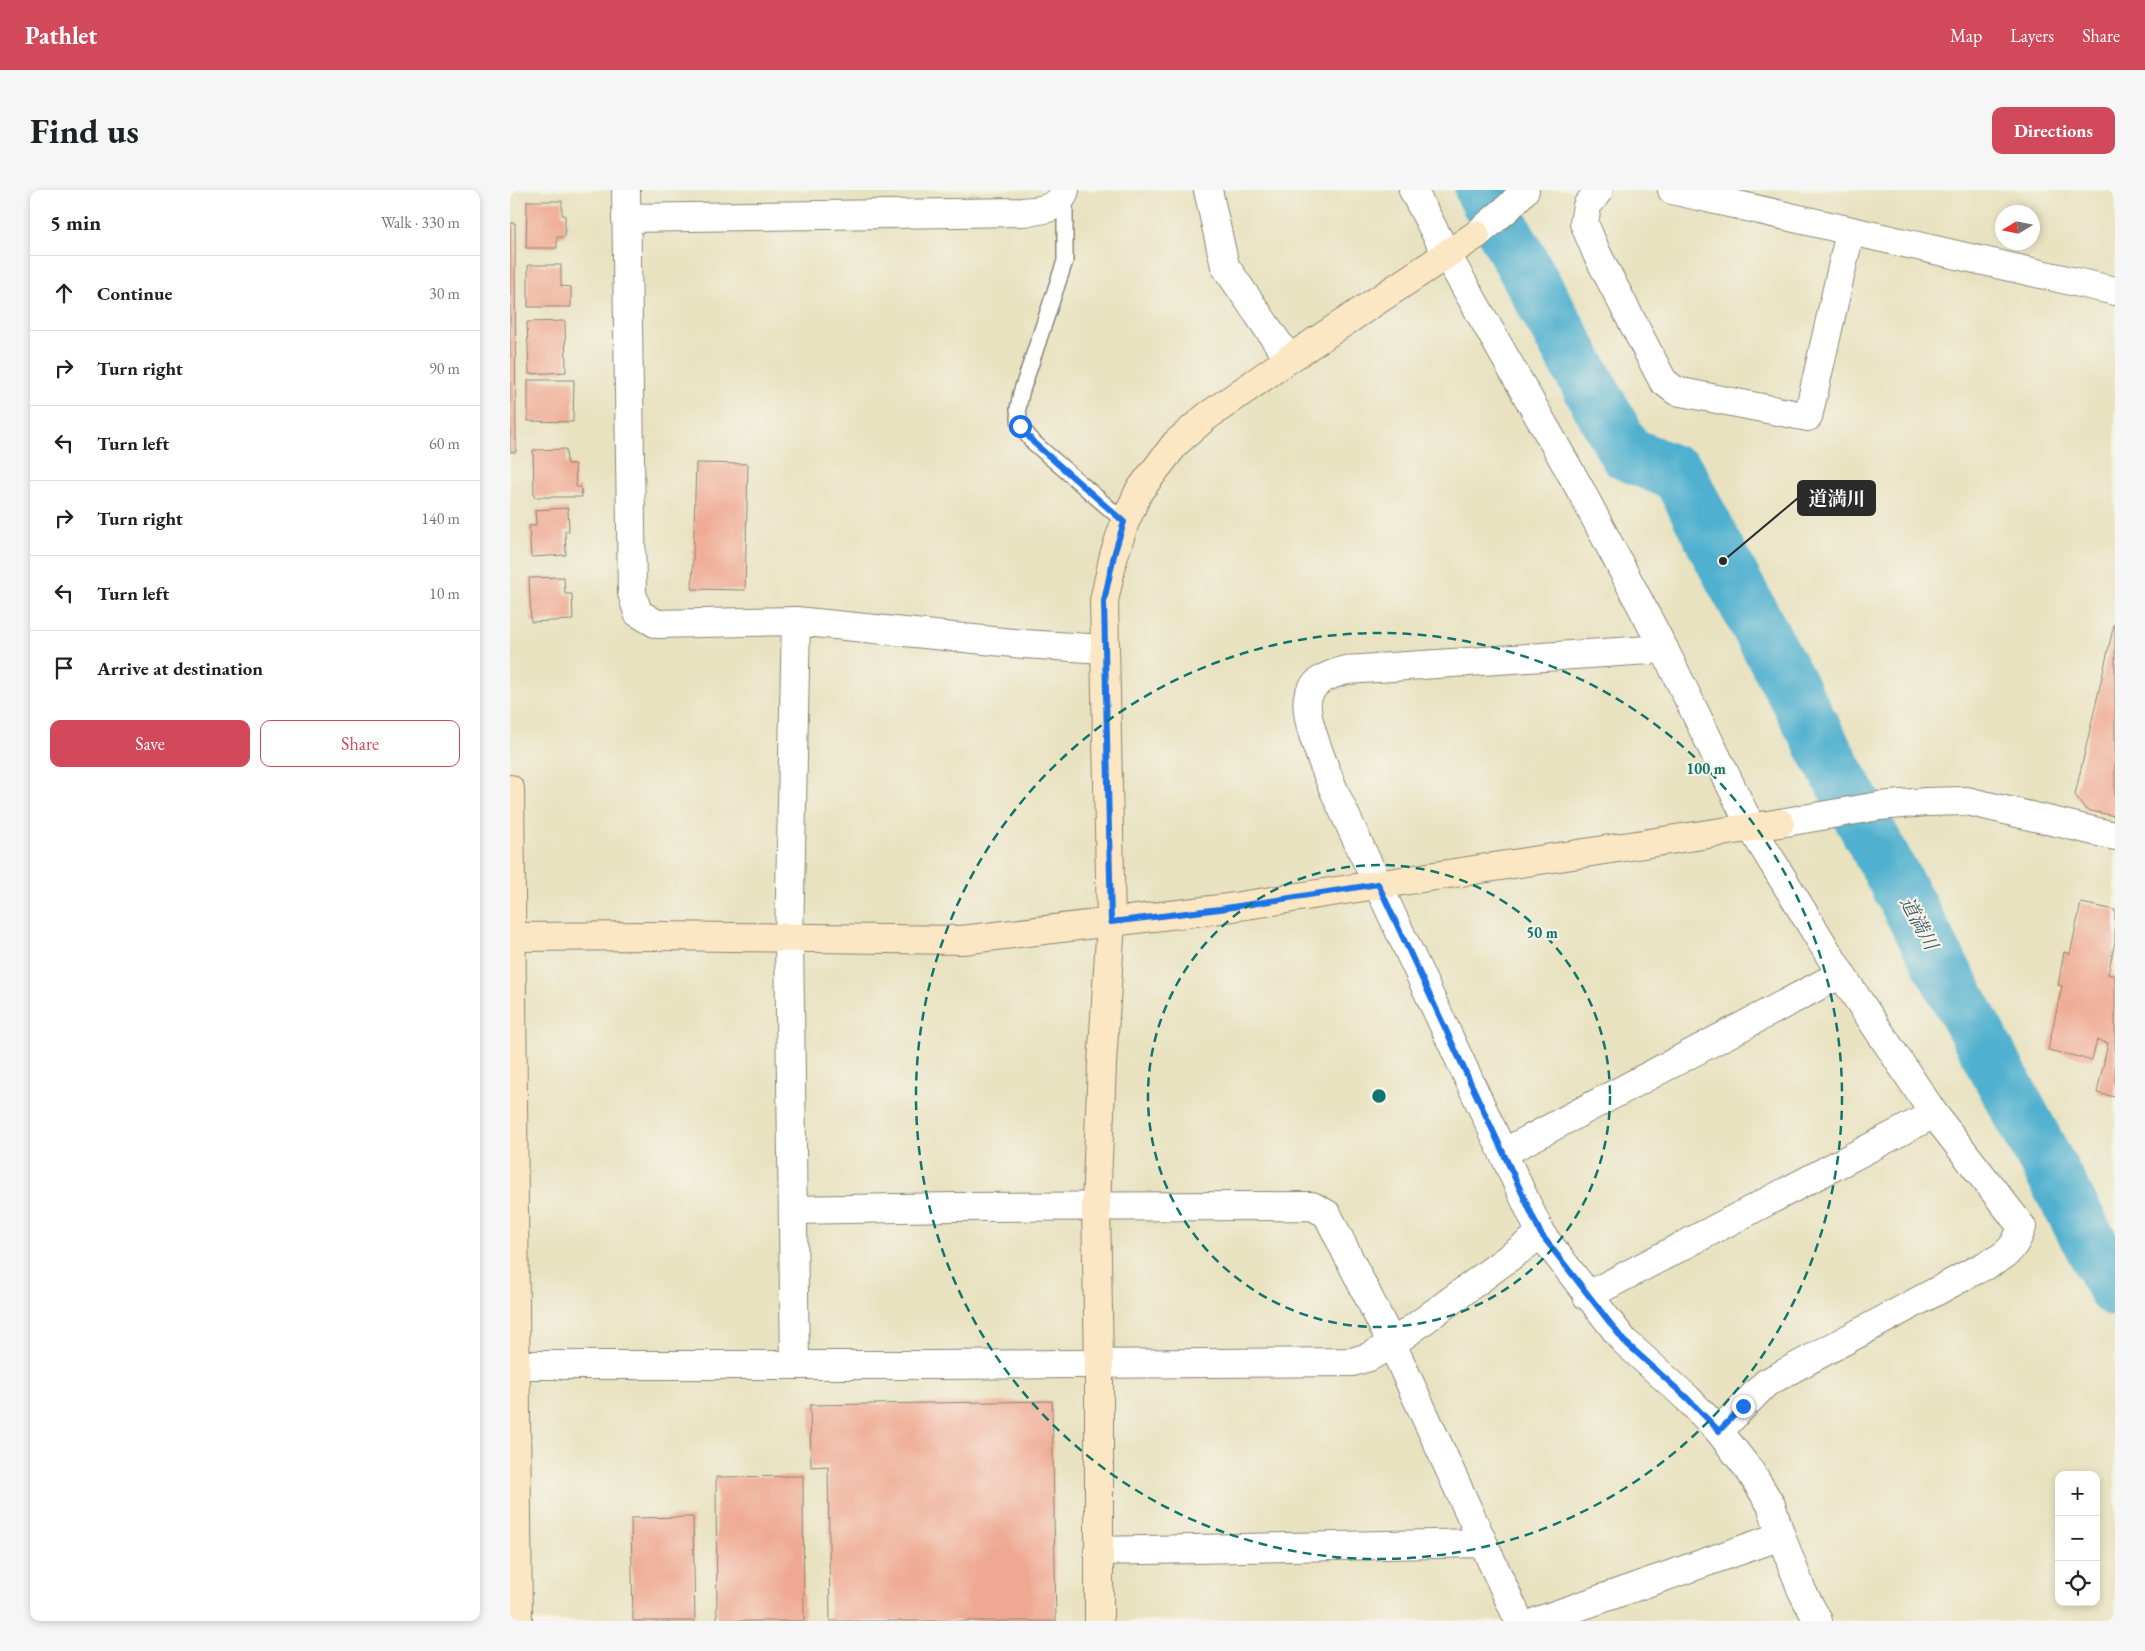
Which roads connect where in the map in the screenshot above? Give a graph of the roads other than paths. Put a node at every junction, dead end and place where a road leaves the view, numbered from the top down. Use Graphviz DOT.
graph roads {
  1 [pos="626,190"];
  2 [pos="1208,190"];
  3 [pos="1413,190"];
  4 [pos="1524,190"];
  5 [pos="1599,190"];
  6 [pos="1672,190"];
  7 [pos="1065,191"];
  8 [pos="626,218"];
  9 [pos="1850,232"];
  10 [pos="1447,255"];
  11 [pos="2115,291"];
  12 [pos="1289,359"];
  13 [pos="1124,522"];
  14 [pos="796,622"];
  15 [pos="1104,649"];
  16 [pos="1664,649"];
  17 [pos="510,789"];
  18 [pos="1751,827"];
  19 [pos="2115,836"];
  20 [pos="1378,884"];
  21 [pos="1111,922"];
  22 [pos="511,937"];
  23 [pos="789,939"];
  24 [pos="1841,974"];
  25 [pos="1934,1114"];
  26 [pos="1504,1153"];
  27 [pos="1096,1206"];
  28 [pos="794,1210"];
  29 [pos="1541,1234"];
  30 [pos="1587,1296"];
  31 [pos="1392,1344"];
  32 [pos="795,1364"];
  33 [pos="1099,1364"];
  34 [pos="516,1365"];
  35 [pos="1719,1431"];
  36 [pos="1781,1536"];
  37 [pos="1483,1543"];
  38 [pos="1098,1551"];
  39 [pos="518,1621"];
  40 [pos="1098,1621"];
  41 [pos="1519,1621"];
  42 [pos="1538,1621"];
  43 [pos="1818,1621"];
  1 -- 8 [label="street"];
  2 -- 12 [label="street"];
  3 -- 10 [label="street"];
  4 -- 10 [label="street"];
  5 -- 9 [label="street"];
  6 -- 9 [label="street"];
  7 -- 8 [label="street"];
  7 -- 13 [label="lane"];
  8 -- 14 [label="street"];
  9 -- 11 [label="street"];
  10 -- 12 [label="street"];
  10 -- 16 [label="street"];
  12 -- 13 [label="street"];
  13 -- 15 [label="street"];
  14 -- 15 [label="street"];
  14 -- 23 [label="street"];
  15 -- 21 [label="street"];
  16 -- 18 [label="street"];
  16 -- 20 [label="street"];
  17 -- 22 [label="street"];
  18 -- 19 [label="street"];
  18 -- 20 [label="street"];
  18 -- 24 [label="street"];
  20 -- 21 [label="street"];
  20 -- 26 [label="street"];
  21 -- 23 [label="street"];
  21 -- 27 [label="street"];
  22 -- 23 [label="street"];
  22 -- 34 [label="street"];
  23 -- 28 [label="street"];
  24 -- 25 [label="street"];
  24 -- 26 [label="street"];
  25 -- 30 [label="street"];
  25 -- 35 [label="street"];
  26 -- 29 [label="street"];
  27 -- 28 [label="street"];
  27 -- 31 [label="street"];
  27 -- 33 [label="street"];
  28 -- 32 [label="street"];
  29 -- 30 [label="street"];
  29 -- 31 [label="street"];
  30 -- 35 [label="street"];
  31 -- 33 [label="street"];
  31 -- 37 [label="street"];
  32 -- 33 [label="street"];
  32 -- 34 [label="street"];
  33 -- 38 [label="street"];
  34 -- 39 [label="street"];
  35 -- 36 [label="street"];
  36 -- 42 [label="street"];
  36 -- 43 [label="street"];
  37 -- 38 [label="street"];
  37 -- 41 [label="street"];
  38 -- 40 [label="street"];
}
